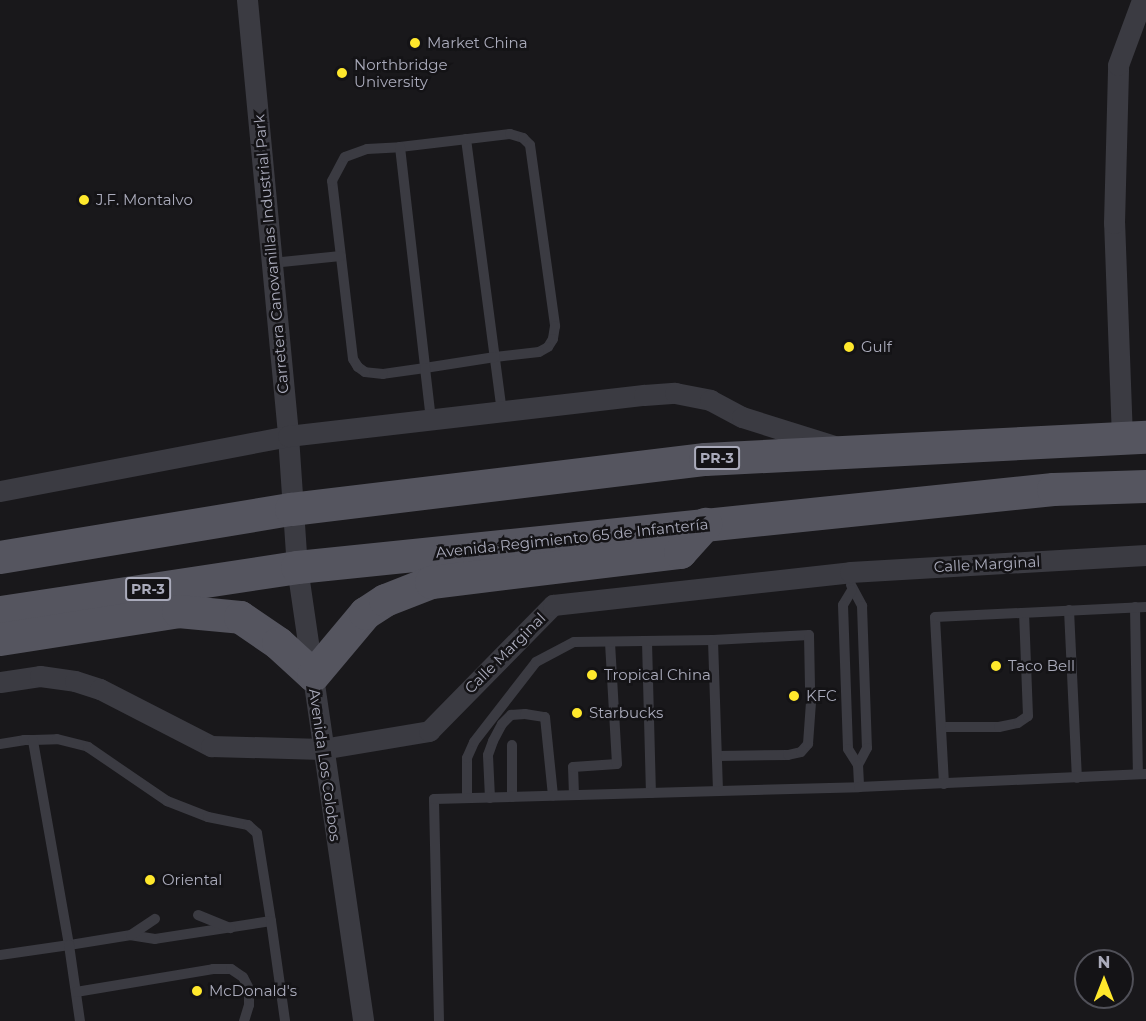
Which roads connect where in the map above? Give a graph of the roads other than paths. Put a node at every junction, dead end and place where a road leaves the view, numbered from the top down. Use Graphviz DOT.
graph roads {
  1 [pos="247,0"];
  2 [pos="1142,0"];
  3 [pos="466,139"];
  4 [pos="400,147"];
  5 [pos="341,256"];
  6 [pos="272,263"];
  7 [pos="495,357"];
  8 [pos="425,368"];
  9 [pos="502,411"];
  10 [pos="431,420"];
  11 [pos="288,436"];
  12 [pos="1134,437"];
  13 [pos="848,451"];
  14 [pos="1146,486"];
  15 [pos="0,491"];
  16 [pos="291,509"];
  17 [pos="705,524"];
  18 [pos="1146,555"];
  19 [pos="0,557"];
  20 [pos="297,567"];
  21 [pos="851,581"];
  22 [pos="1141,607"];
  23 [pos="1069,610"];
  24 [pos="0,612"];
  25 [pos="1024,613"];
  26 [pos="0,639"];
  27 [pos="713,640"];
  28 [pos="610,642"];
  29 [pos="647,642"];
  30 [pos="313,675"];
  31 [pos="0,682"];
  32 [pos="810,688"];
  33 [pos="811,702"];
  34 [pos="941,727"];
  35 [pos="33,740"];
  36 [pos="0,744"];
  37 [pos="512,745"];
  38 [pos="322,749"];
  39 [pos="717,756"];
  40 [pos="858,765"];
  41 [pos="1142,774"];
  42 [pos="1077,778"];
  43 [pos="944,784"];
  44 [pos="859,787"];
  45 [pos="718,791"];
  46 [pos="651,793"];
  47 [pos="574,795"];
  48 [pos="553,796"];
  49 [pos="512,797"];
  50 [pos="467,798"];
  51 [pos="490,798"];
  52 [pos="198,915"];
  53 [pos="155,919"];
  54 [pos="271,921"];
  55 [pos="230,928"];
  56 [pos="131,935"];
  57 [pos="69,945"];
  58 [pos="0,955"];
  59 [pos="76,992"];
  60 [pos="80,1021"];
  61 [pos="244,1021"];
  62 [pos="285,1021"];
  63 [pos="363,1021"];
  64 [pos="439,1021"];
  1 -- 6 [label="street, Carretera Canovanillas Industrial Park"];
  2 -- 12 [label="street"];
  3 -- 4 [label="lane"];
  3 -- 7 [label="lane"];
  3 -- 7 [label="lane"];
  4 -- 5 [label="lane"];
  4 -- 8 [label="lane"];
  5 -- 6 [label="lane"];
  5 -- 8 [label="lane"];
  6 -- 11 [label="street, Carretera Canovanillas Industrial Park"];
  7 -- 8 [label="lane"];
  7 -- 9 [label="lane"];
  8 -- 10 [label="lane"];
  9 -- 10 [label="street"];
  9 -- 13 [label="street"];
  10 -- 11 [label="street"];
  11 -- 15 [label="street"];
  11 -- 16 [label="street, Carretera Canovanillas Industrial Park"];
  12 -- 13 [label="main road, PR-3"];
  13 -- 16 [label="main road, PR-3"];
  14 -- 17 [label="main road, Avenida Regimiento 65 de Infantería / PR-3"];
  16 -- 19 [label="main road, PR-3"];
  16 -- 20 [label="street, Avenida Los Colobos"];
  17 -- 20 [label="main road, Avenida Regimiento 65 de Infantería / PR-3"];
  17 -- 30 [label="main road"];
  18 -- 21 [label="street, Calle Marginal"];
  20 -- 24 [label="main road, Avenida Regimiento 65 de Infantería / PR-3"];
  20 -- 30 [label="street, Avenida Los Colobos"];
  21 -- 38 [label="street, Calle Marginal"];
  21 -- 40 [label="lane"];
  21 -- 40 [label="lane"];
  22 -- 23 [label="lane"];
  22 -- 41 [label="lane"];
  23 -- 25 [label="lane"];
  23 -- 42 [label="lane"];
  25 -- 34 [label="lane"];
  25 -- 34 [label="lane"];
  26 -- 30 [label="main road"];
  27 -- 29 [label="lane"];
  27 -- 32 [label="lane"];
  27 -- 39 [label="lane"];
  28 -- 29 [label="lane"];
  28 -- 47 [label="lane"];
  28 -- 50 [label="lane"];
  29 -- 46 [label="lane"];
  30 -- 38 [label="street, Avenida Los Colobos"];
  31 -- 38 [label="street, Calle Marginal"];
  33 -- 39 [label="lane"];
  34 -- 43 [label="lane"];
  35 -- 36 [label="lane"];
  35 -- 54 [label="lane"];
  35 -- 57 [label="lane"];
  37 -- 49 [label="lane"];
  38 -- 63 [label="street, Avenida Los Colobos"];
  39 -- 45 [label="lane"];
  40 -- 44 [label="lane"];
  41 -- 42 [label="lane"];
  42 -- 43 [label="lane"];
  43 -- 44 [label="lane"];
  44 -- 45 [label="lane"];
  45 -- 46 [label="lane"];
  46 -- 47 [label="lane"];
  47 -- 48 [label="lane"];
  48 -- 49 [label="lane"];
  48 -- 51 [label="lane"];
  49 -- 51 [label="lane"];
  50 -- 51 [label="lane"];
  50 -- 64 [label="lane"];
  52 -- 55 [label="lane"];
  53 -- 56 [label="lane"];
  54 -- 55 [label="lane"];
  54 -- 62 [label="lane"];
  55 -- 56 [label="lane"];
  56 -- 57 [label="lane"];
  57 -- 58 [label="lane"];
  57 -- 59 [label="lane"];
  59 -- 60 [label="lane"];
  59 -- 61 [label="lane"];
}
